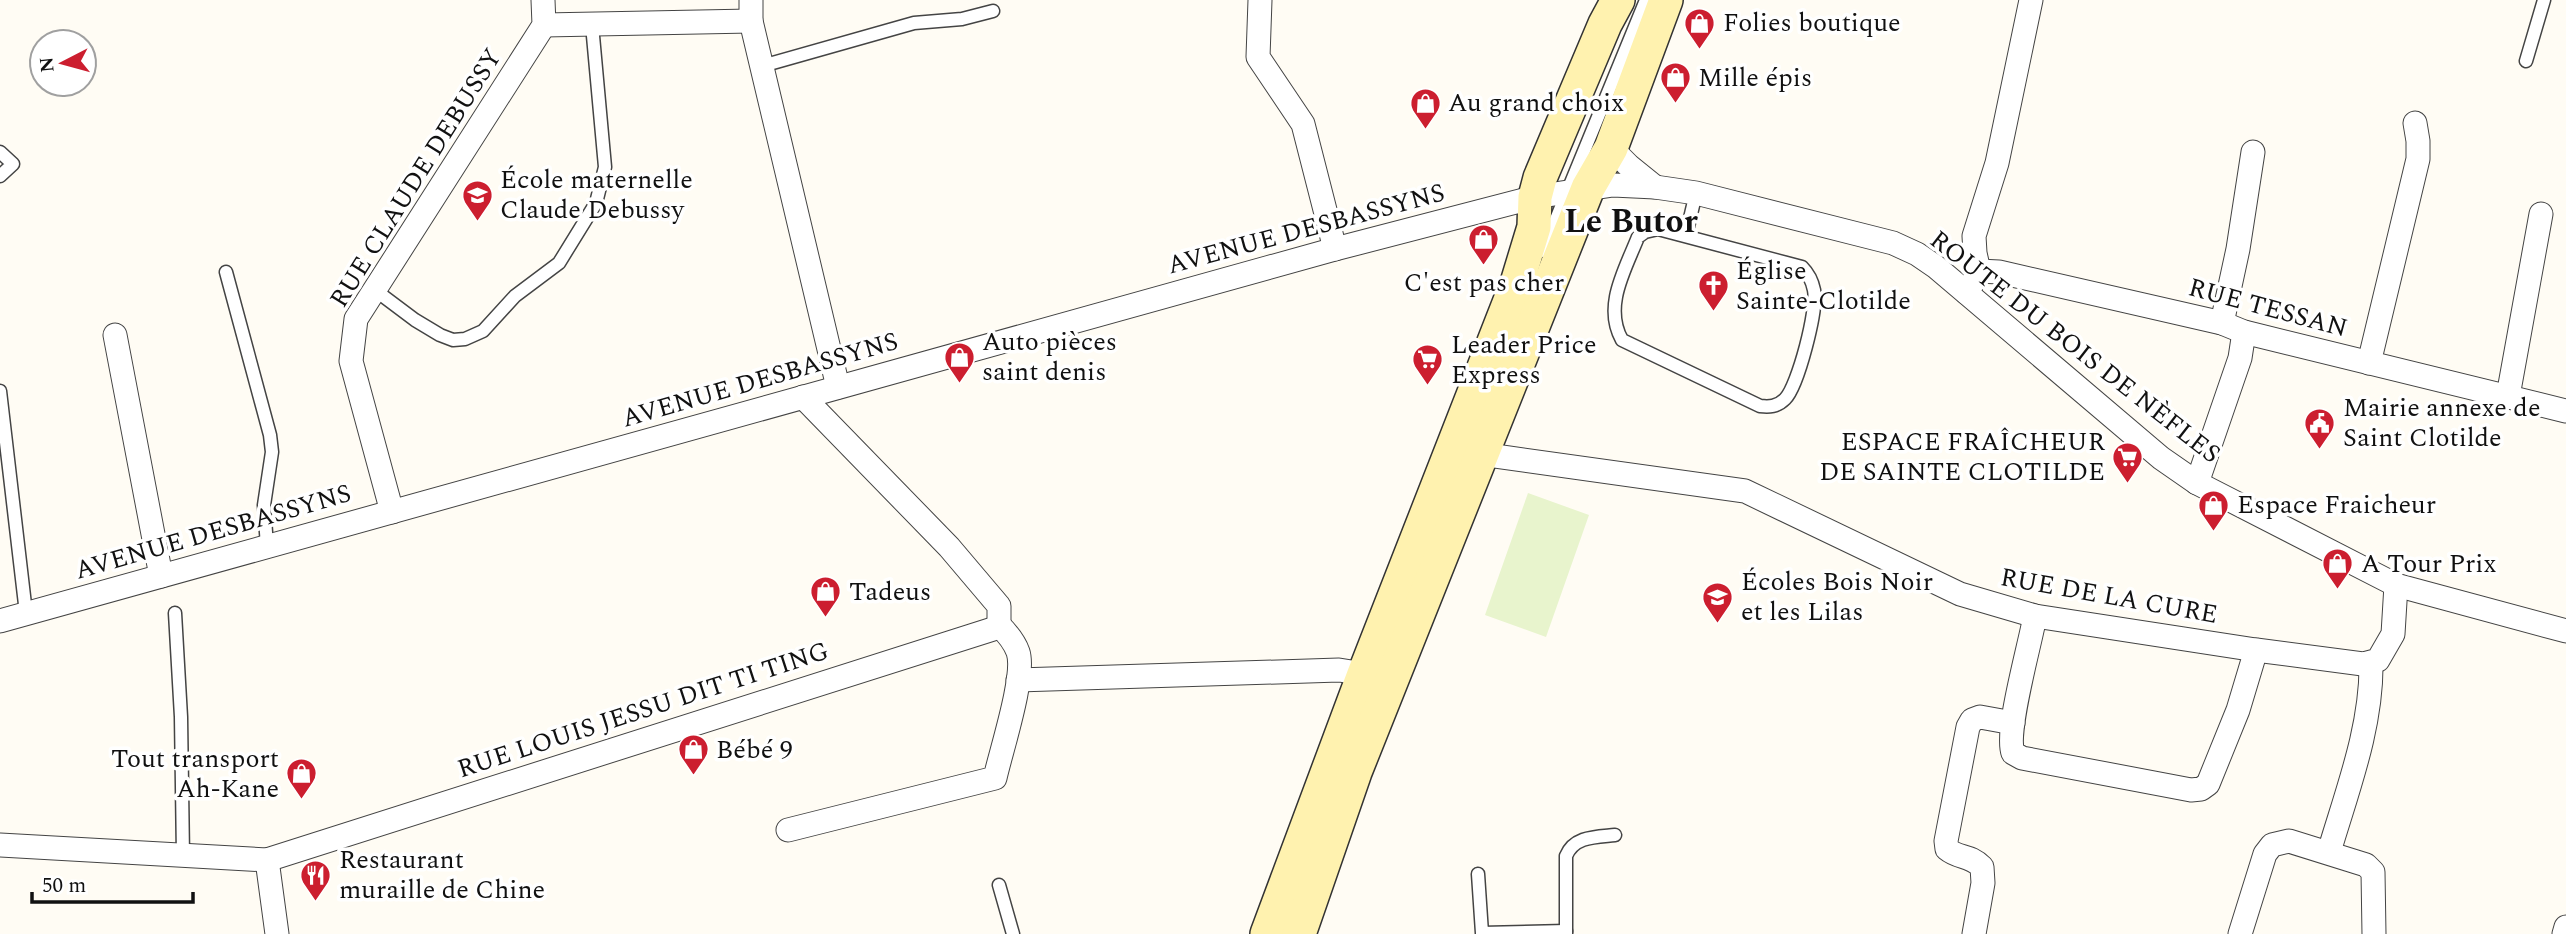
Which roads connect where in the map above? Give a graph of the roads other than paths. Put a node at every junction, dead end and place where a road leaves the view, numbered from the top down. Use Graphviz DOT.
graph roads {
  1 [pos="544,0"];
  2 [pos="1260,0"];
  3 [pos="1618,0"];
  4 [pos="1646,0"];
  5 [pos="1666,0"];
  6 [pos="2031,0"];
  7 [pos="2544,0"];
  8 [pos="751,10"];
  9 [pos="993,11"];
  10 [pos="544,25"];
  11 [pos="592,26"];
  12 [pos="2526,61"];
  13 [pos="762,66"];
  14 [pos="2415,123"];
  15 [pos="1611,148"];
  16 [pos="0,152"];
  17 [pos="2253,152"];
  18 [pos="0,176"];
  19 [pos="1655,187"];
  20 [pos="1563,192"];
  21 [pos="1696,193"];
  22 [pos="2541,214"];
  23 [pos="1686,235"];
  24 [pos="1335,249"];
  25 [pos="1536,269"];
  26 [pos="1979,271"];
  27 [pos="226,272"];
  28 [pos="1531,282"];
  29 [pos="375,289"];
  30 [pos="1967,293"];
  31 [pos="2222,323"];
  32 [pos="2244,332"];
  33 [pos="115,335"];
  34 [pos="2369,363"];
  35 [pos="838,387"];
  36 [pos="0,391"];
  37 [pos="2508,396"];
  38 [pos="803,397"];
  39 [pos="2566,411"];
  40 [pos="1481,454"];
  41 [pos="2197,483"];
  42 [pos="392,512"];
  43 [pos="267,546"];
  44 [pos="162,576"];
  45 [pos="2396,585"];
  46 [pos="26,613"];
  47 [pos="175,614"];
  48 [pos="2035,616"];
  49 [pos="0,621"];
  50 [pos="999,625"];
  51 [pos="2566,631"];
  52 [pos="2256,650"];
  53 [pos="2371,663"];
  54 [pos="1364,674"];
  55 [pos="1018,680"];
  56 [pos="2013,723"];
  57 [pos="788,830"];
  58 [pos="1615,835"];
  59 [pos="0,845"];
  60 [pos="2329,852"];
  61 [pos="183,856"];
  62 [pos="267,860"];
  63 [pos="1478,874"];
  64 [pos="999,885"];
  65 [pos="2566,927"];
  66 [pos="1566,933"];
  67 [pos="277,934"];
  68 [pos="1013,934"];
  69 [pos="1266,934"];
  70 [pos="1279,934"];
  71 [pos="1299,934"];
  72 [pos="1482,934"];
  73 [pos="1974,934"];
  74 [pos="2240,934"];
  75 [pos="2374,934"];
  76 [pos="2564,934"];
  1 -- 10 [label="street"];
  2 -- 24 [label="street"];
  3 -- 20 [label="main road"];
  4 -- 20 [label="lane"];
  5 -- 15 [label="main road"];
  6 -- 26 [label="street"];
  7 -- 12 [label="lane"];
  8 -- 11 [label="street"];
  8 -- 13 [label="street"];
  9 -- 13 [label="lane"];
  10 -- 11 [label="street"];
  10 -- 29 [label="street, RUE CLAUDE DEBUSSY"];
  11 -- 29 [label="lane"];
  13 -- 35 [label="street"];
  14 -- 34 [label="street"];
  15 -- 19 [label="street"];
  15 -- 20 [label="main road"];
  16 -- 18 [label="lane"];
  17 -- 31 [label="street"];
  19 -- 20 [label="street, ROUTE DU BOIS DE NÈFLES"];
  19 -- 21 [label="street, ROUTE DU BOIS DE NÈFLES"];
  20 -- 24 [label="street, AVENUE DESBASSYNS"];
  20 -- 25 [label="lane"];
  20 -- 40 [label="main road"];
  20 -- 54 [label="main road"];
  21 -- 23 [label="lane"];
  21 -- 30 [label="street, ROUTE DU BOIS DE NÈFLES"];
  22 -- 37 [label="street"];
  23 -- 23 [label="lane"];
  24 -- 35 [label="street, AVENUE DESBASSYNS"];
  26 -- 30 [label="street"];
  26 -- 31 [label="street, RUE TESSAN"];
  27 -- 43 [label="lane"];
  28 -- 70 [label="lane"];
  29 -- 42 [label="street, RUE CLAUDE DEBUSSY"];
  30 -- 41 [label="street, ROUTE DU BOIS DE NÈFLES"];
  31 -- 32 [label="street, RUE TESSAN"];
  32 -- 34 [label="street, RUE TESSAN"];
  32 -- 41 [label="street"];
  33 -- 44 [label="street"];
  34 -- 37 [label="street, RUE TESSAN"];
  35 -- 38 [label="street, AVENUE DESBASSYNS"];
  36 -- 46 [label="lane"];
  37 -- 39 [label="street, RUE TESSAN"];
  38 -- 42 [label="street, AVENUE DESBASSYNS"];
  38 -- 50 [label="street"];
  40 -- 48 [label="street, RUE DE LA CURE"];
  40 -- 71 [label="main road"];
  41 -- 45 [label="street, ROUTE DU BOIS DE NÈFLES"];
  42 -- 43 [label="street, AVENUE DESBASSYNS"];
  43 -- 44 [label="street, AVENUE DESBASSYNS"];
  44 -- 46 [label="street, AVENUE DESBASSYNS"];
  45 -- 51 [label="street, ROUTE DU BOIS DE NÈFLES"];
  45 -- 53 [label="street"];
  46 -- 49 [label="street, AVENUE DESBASSYNS"];
  47 -- 61 [label="lane"];
  48 -- 52 [label="street, RUE DE LA CURE"];
  48 -- 56 [label="street"];
  50 -- 55 [label="street"];
  50 -- 62 [label="street, RUE LOUIS JESSU DIT TI TING"];
  52 -- 53 [label="street, RUE DE LA CURE"];
  52 -- 56 [label="street"];
  53 -- 60 [label="street"];
  54 -- 55 [label="street"];
  54 -- 69 [label="main road"];
  55 -- 57 [label="street"];
  56 -- 73 [label="street"];
  58 -- 66 [label="lane"];
  59 -- 61 [label="street, RUE LOUIS JESSU DIT TI TING"];
  60 -- 74 [label="street"];
  60 -- 75 [label="street"];
  61 -- 62 [label="street, RUE LOUIS JESSU DIT TI TING"];
  62 -- 67 [label="street"];
  63 -- 72 [label="lane"];
  64 -- 68 [label="lane"];
  65 -- 76 [label="street"];
  66 -- 72 [label="lane"];
}
